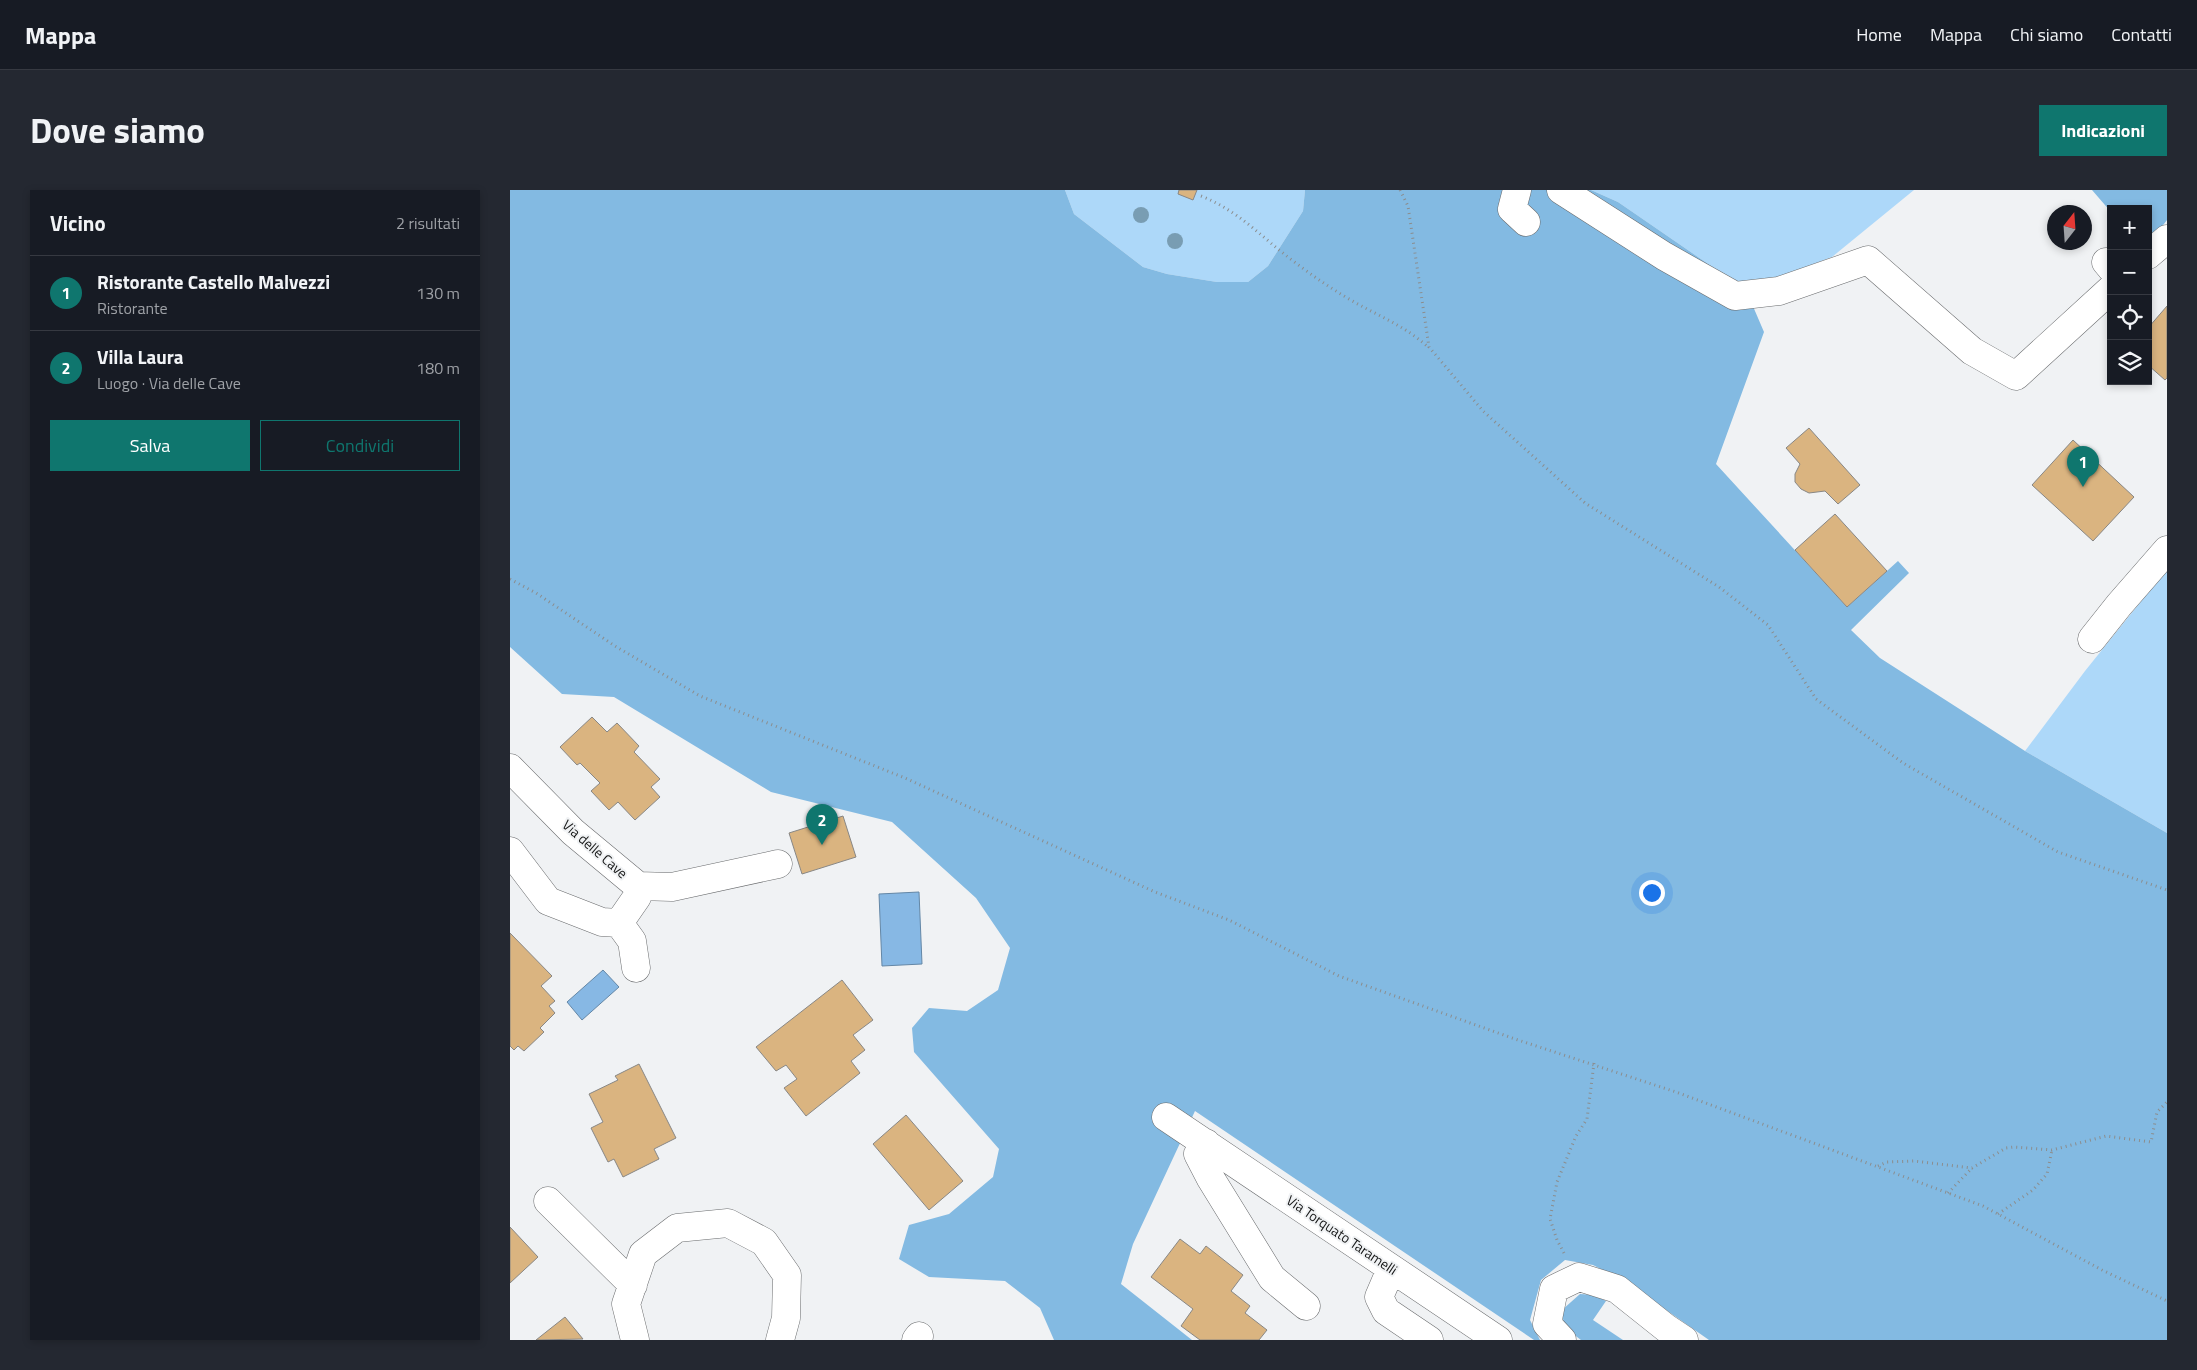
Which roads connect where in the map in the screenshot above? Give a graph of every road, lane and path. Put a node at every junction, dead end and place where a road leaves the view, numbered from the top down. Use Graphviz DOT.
graph roads {
  1 [pos="1400,190"];
  2 [pos="1517,190"];
  3 [pos="1561,190"];
  4 [pos="1201,196"];
  5 [pos="1526,222"];
  6 [pos="2167,238"];
  7 [pos="2152,251"];
  8 [pos="2107,293"];
  9 [pos="1429,348"];
  10 [pos="2167,550"];
  11 [pos="510,579"];
  12 [pos="2092,639"];
  13 [pos="510,768"];
  14 [pos="510,851"];
  15 [pos="778,864"];
  16 [pos="638,886"];
  17 [pos="2167,890"];
  18 [pos="619,923"];
  19 [pos="636,968"];
  20 [pos="1594,1063"];
  21 [pos="2167,1102"];
  22 [pos="2052,1150"];
  23 [pos="1877,1166"];
  24 [pos="1972,1168"];
  25 [pos="1948,1193"];
  26 [pos="548,1201"];
  27 [pos="1998,1214"];
  28 [pos="1392,1269"];
  29 [pos="1579,1277"];
  30 [pos="633,1285"];
  31 [pos="2167,1300"];
  32 [pos="1306,1306"];
  33 [pos="634,1340"];
  34 [pos="780,1340"];
  35 [pos="1429,1340"];
  36 [pos="1498,1340"];
  37 [pos="1562,1340"];
  38 [pos="1684,1340"];
  1 -- 9 [label="path"];
  2 -- 5 [label="street"];
  3 -- 8 [label="street"];
  4 -- 9 [label="path"];
  6 -- 7 [label="street"];
  9 -- 17 [label="path"];
  10 -- 12 [label="street"];
  11 -- 20 [label="path"];
  13 -- 16 [label="street, Via delle Cave"];
  14 -- 18 [label="street"];
  15 -- 16 [label="street"];
  16 -- 18 [label="street, Via delle Cave"];
  18 -- 19 [label="street"];
  20 -- 23 [label="path"];
  20 -- 29 [label="path"];
  21 -- 22 [label="path"];
  22 -- 24 [label="path"];
  22 -- 27 [label="path"];
  23 -- 24 [label="path"];
  23 -- 25 [label="path"];
  24 -- 25 [label="path"];
  25 -- 27 [label="path"];
  26 -- 30 [label="street"];
  27 -- 31 [label="path"];
  28 -- 32 [label="street, Via Torquato Taramelli"];
  28 -- 35 [label="street"];
  28 -- 36 [label="street, Via Torquato Taramelli"];
  29 -- 37 [label="street"];
  29 -- 38 [label="street"];
  30 -- 33 [label="street"];
  30 -- 34 [label="street"];
}
